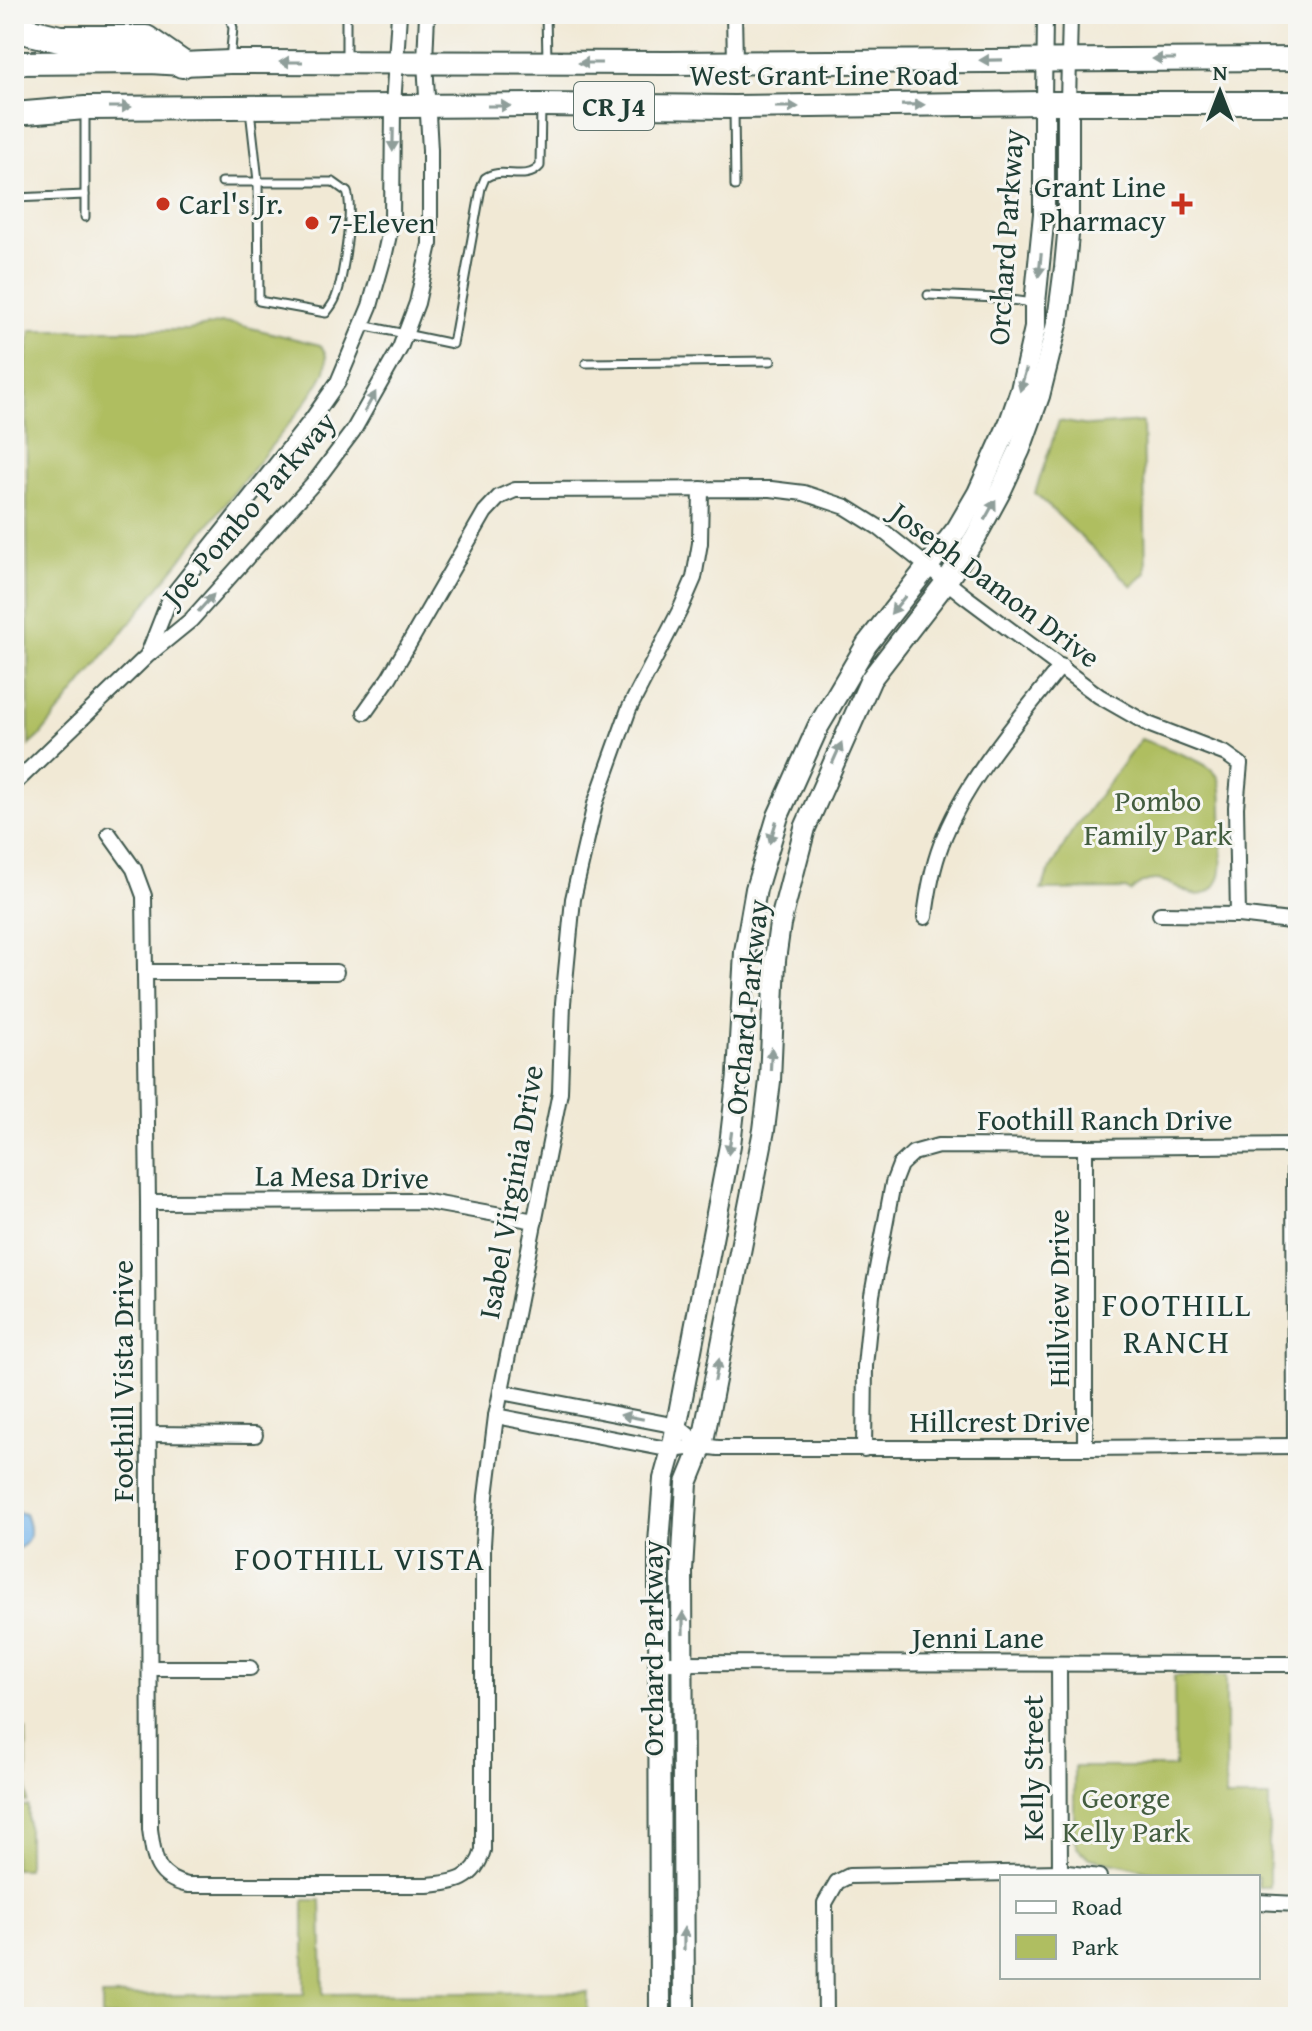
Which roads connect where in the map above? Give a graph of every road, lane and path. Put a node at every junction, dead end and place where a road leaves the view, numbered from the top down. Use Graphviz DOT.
graph roads {
  1 [pos="229,14"];
  2 [pos="346,14"];
  3 [pos="399,14"];
  4 [pos="427,14"];
  5 [pos="546,14"];
  6 [pos="734,14"];
  7 [pos="1045,14"];
  8 [pos="1070,14"];
  9 [pos="14,28"];
  10 [pos="1298,59"];
  11 [pos="1044,60"];
  12 [pos="1069,60"];
  13 [pos="425,61"];
  14 [pos="230,62"];
  15 [pos="346,62"];
  16 [pos="397,62"];
  17 [pos="735,62"];
  18 [pos="24,63"];
  19 [pos="547,63"];
  20 [pos="182,64"];
  21 [pos="14,75"];
  22 [pos="1044,103"];
  23 [pos="1068,103"];
  24 [pos="1298,103"];
  25 [pos="541,105"];
  26 [pos="393,106"];
  27 [pos="428,106"];
  28 [pos="250,107"];
  29 [pos="734,107"];
  30 [pos="85,108"];
  31 [pos="14,114"];
  32 [pos="258,181"];
  33 [pos="222,182"];
  34 [pos="735,186"];
  35 [pos="85,195"];
  36 [pos="14,198"];
  37 [pos="85,217"];
  38 [pos="928,295"];
  39 [pos="1035,303"];
  40 [pos="362,325"];
  41 [pos="405,335"];
  42 [pos="771,361"];
  43 [pos="586,363"];
  44 [pos="701,489"];
  45 [pos="929,567"];
  46 [pos="946,582"];
  47 [pos="148,655"];
  48 [pos="1061,666"];
  49 [pos="365,712"];
  50 [pos="14,784"];
  51 [pos="109,834"];
  52 [pos="1160,914"];
  53 [pos="1238,915"];
  54 [pos="925,917"];
  55 [pos="1298,922"];
  56 [pos="146,972"];
  57 [pos="336,972"];
  58 [pos="1296,1145"];
  59 [pos="1085,1147"];
  60 [pos="148,1202"];
  61 [pos="535,1221"];
  62 [pos="501,1392"];
  63 [pos="496,1416"];
  64 [pos="677,1426"];
  65 [pos="149,1434"];
  66 [pos="255,1435"];
  67 [pos="702,1446"];
  68 [pos="1297,1446"];
  69 [pos="1085,1448"];
  70 [pos="864,1449"];
  71 [pos="672,1450"];
  72 [pos="659,1663"];
  73 [pos="683,1663"];
  74 [pos="1059,1664"];
  75 [pos="1298,1664"];
  76 [pos="150,1668"];
  77 [pos="250,1668"];
  78 [pos="1060,1872"];
  79 [pos="470,1874"];
  80 [pos="1083,1875"];
  81 [pos="1260,1902"];
  82 [pos="1298,1904"];
  83 [pos="660,2017"];
  84 [pos="684,2017"];
  85 [pos="826,2017"];
  1 -- 14 [label="lane"];
  2 -- 15 [label="lane"];
  3 -- 16 [label="street, Joe Pombo Parkway"];
  4 -- 13 [label="street, Joe Pombo Parkway"];
  5 -- 19 [label="lane"];
  6 -- 17 [label="street"];
  7 -- 11 [label="street, Orchard Parkway"];
  8 -- 12 [label="street, Orchard Parkway"];
  9 -- 20 [label="highway"];
  10 -- 12 [label="main road, West Grant Line Road / CR J4, one-way"];
  11 -- 12 [label="main road, West Grant Line Road / CR J4"];
  11 -- 17 [label="main road, West Grant Line Road / CR J4, one-way"];
  11 -- 22 [label="street, Orchard Parkway"];
  12 -- 23 [label="street, Orchard Parkway"];
  13 -- 16 [label="main road, West Grant Line Road / CR J4"];
  13 -- 19 [label="main road, West Grant Line Road / CR J4"];
  13 -- 27 [label="street, Joe Pombo Parkway"];
  15 -- 14 [label="main road, West Grant Line Road / CR J4, one-way"];
  14 -- 20 [label="main road, West Grant Line Road / CR J4"];
  15 -- 16 [label="main road, West Grant Line Road / CR J4"];
  16 -- 26 [label="street, Joe Pombo Parkway"];
  17 -- 19 [label="main road, West Grant Line Road / CR J4, one-way"];
  18 -- 20 [label="main road, West Grant Line Road / CR J4"];
  18 -- 21 [label="main road"];
  22 -- 23 [label="main road, West Grant Line Road / CR J4"];
  29 -- 22 [label="main road, West Grant Line Road / CR J4, one-way"];
  22 -- 39 [label="street, Orchard Parkway, one-way"];
  23 -- 24 [label="main road, West Grant Line Road / CR J4"];
  46 -- 23 [label="street, Orchard Parkway, one-way"];
  27 -- 25 [label="main road, West Grant Line Road / CR J4, one-way"];
  25 -- 29 [label="main road, West Grant Line Road / CR J4"];
  25 -- 41 [label="lane"];
  26 -- 27 [label="main road, West Grant Line Road / CR J4"];
  26 -- 28 [label="main road, West Grant Line Road / CR J4"];
  26 -- 40 [label="street, Joe Pombo Parkway, one-way"];
  27 -- 41 [label="street, Joe Pombo Parkway"];
  30 -- 28 [label="main road, West Grant Line Road / CR J4, one-way"];
  28 -- 32 [label="lane"];
  29 -- 34 [label="lane"];
  30 -- 31 [label="main road, West Grant Line Road / CR J4"];
  30 -- 35 [label="lane"];
  32 -- 32 [label="lane"];
  32 -- 33 [label="lane"];
  35 -- 36 [label="lane"];
  35 -- 37 [label="lane"];
  38 -- 39 [label="lane"];
  39 -- 45 [label="street, Orchard Parkway, one-way"];
  40 -- 41 [label="lane"];
  40 -- 47 [label="street, Joe Pombo Parkway"];
  47 -- 41 [label="street, Joe Pombo Parkway, one-way"];
  42 -- 43 [label="lane"];
  44 -- 45 [label="street, Joseph Damon Drive"];
  44 -- 49 [label="street, Joseph Damon Drive"];
  44 -- 61 [label="street, Isabel Virginia Drive"];
  45 -- 46 [label="street, Joseph Damon Drive"];
  45 -- 64 [label="street, Orchard Parkway, one-way"];
  46 -- 48 [label="street, Joseph Damon Drive"];
  67 -- 46 [label="street, Orchard Parkway, one-way"];
  47 -- 50 [label="street, Joe Pombo Parkway"];
  48 -- 53 [label="street, Joseph Damon Drive"];
  48 -- 54 [label="street"];
  51 -- 56 [label="street, Foothill Vista Drive"];
  52 -- 53 [label="street"];
  53 -- 55 [label="street"];
  56 -- 57 [label="street"];
  56 -- 60 [label="street, Foothill Vista Drive"];
  58 -- 59 [label="street, Foothill Ranch Drive"];
  58 -- 68 [label="street"];
  59 -- 69 [label="street, Hillview Drive"];
  59 -- 70 [label="street, Foothill Ranch Drive"];
  60 -- 61 [label="street, La Mesa Drive"];
  60 -- 65 [label="street, Foothill Vista Drive"];
  61 -- 62 [label="street, Isabel Virginia Drive"];
  62 -- 63 [label="street, Isabel Virginia Drive"];
  64 -- 62 [label="street, one-way"];
  63 -- 71 [label="street, Hillcrest Drive"];
  63 -- 79 [label="street, Isabel Virginia Drive"];
  64 -- 67 [label="street"];
  64 -- 71 [label="street, Orchard Parkway"];
  65 -- 66 [label="street"];
  65 -- 76 [label="street, Foothill Vista Drive"];
  67 -- 70 [label="street, Hillcrest Drive"];
  67 -- 71 [label="street, Hillcrest Drive"];
  73 -- 67 [label="street, Orchard Parkway, one-way"];
  68 -- 69 [label="street, Hillcrest Drive"];
  69 -- 70 [label="street, Hillcrest Drive"];
  71 -- 72 [label="street, Orchard Parkway"];
  72 -- 73 [label="street, Jenni Lane"];
  72 -- 83 [label="street, Orchard Parkway"];
  73 -- 74 [label="street, Jenni Lane"];
  84 -- 73 [label="street, Orchard Parkway, one-way"];
  74 -- 75 [label="street, Jenni Lane"];
  74 -- 78 [label="street, Kelly Street"];
  76 -- 77 [label="street"];
  76 -- 79 [label="street, Foothill Vista Drive"];
  78 -- 80 [label="street"];
  78 -- 85 [label="street"];
  81 -- 82 [label="street"];
}
